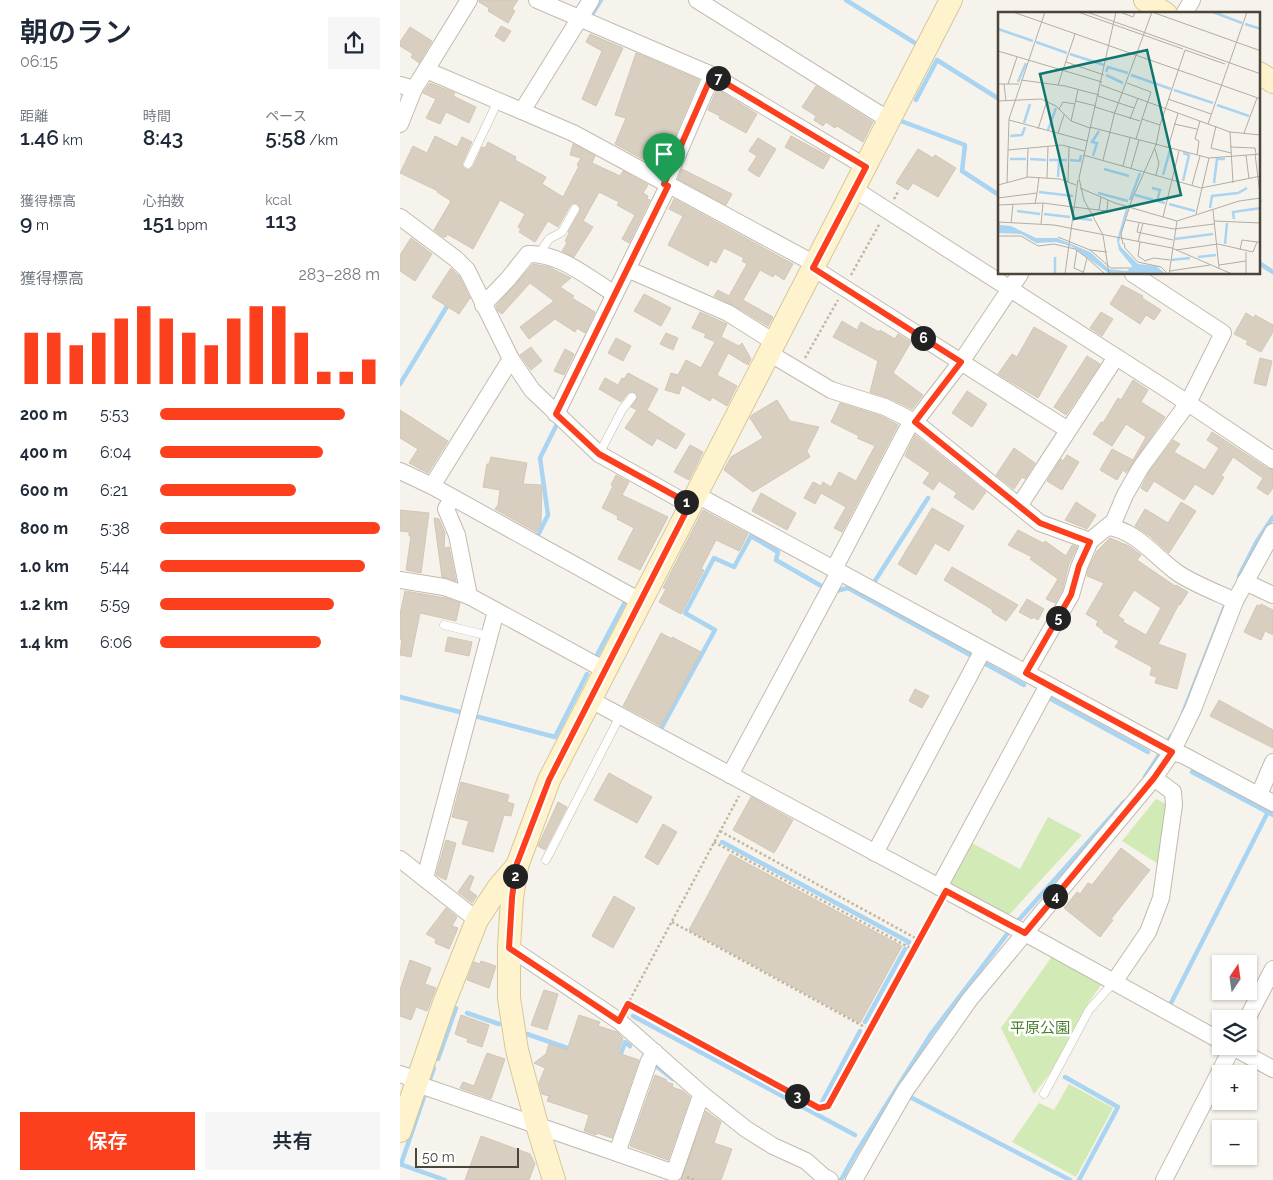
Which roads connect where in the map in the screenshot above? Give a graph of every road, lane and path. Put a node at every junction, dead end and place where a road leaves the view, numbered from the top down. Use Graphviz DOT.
graph roads {
  1 [pos="469,0"];
  2 [pos="537,0"];
  3 [pos="591,0"];
  4 [pos="697,0"];
  5 [pos="950,0"];
  6 [pos="1144,0"];
  7 [pos="1192,0"];
  8 [pos="1163,12"];
  9 [pos="1185,12"];
  10 [pos="580,18"];
  11 [pos="426,70"];
  12 [pos="1260,74"];
  13 [pos="712,75"];
  14 [pos="1273,82"];
  15 [pos="407,87"];
  16 [pos="498,101"];
  17 [pos="522,111"];
  18 [pos="890,120"];
  19 [pos="400,124"];
  20 [pos="468,164"];
  21 [pos="866,167"];
  22 [pos="666,185"];
  23 [pos="854,189"];
  24 [pos="575,209"];
  25 [pos="402,223"];
  26 [pos="539,254"];
  27 [pos="814,266"];
  28 [pos="627,269"];
  29 [pos="1019,275"];
  30 [pos="1135,275"];
  31 [pos="1010,289"];
  32 [pos="615,294"];
  33 [pos="483,305"];
  34 [pos="771,348"];
  35 [pos="1116,357"];
  36 [pos="511,359"];
  37 [pos="961,362"];
  38 [pos="632,397"];
  39 [pos="1188,403"];
  40 [pos="556,414"];
  41 [pos="914,421"];
  42 [pos="1068,430"];
  43 [pos="599,454"];
  44 [pos="1273,460"];
  45 [pos="400,471"];
  46 [pos="432,486"];
  47 [pos="452,498"];
  48 [pos="693,499"];
  49 [pos="1019,506"];
  50 [pos="1107,527"];
  51 [pos="1273,532"];
  52 [pos="1090,542"];
  53 [pos="836,570"];
  54 [pos="400,580"];
  55 [pos="1245,582"];
  56 [pos="1273,595"];
  57 [pos="469,596"];
  58 [pos="1228,597"];
  59 [pos="640,601"];
  60 [pos="496,611"];
  61 [pos="444,625"];
  62 [pos="489,636"];
  63 [pos="983,650"];
  64 [pos="605,670"];
  65 [pos="1026,673"];
  66 [pos="1048,685"];
  67 [pos="589,699"];
  68 [pos="620,716"];
  69 [pos="1165,748"];
  70 [pos="1273,762"];
  71 [pos="730,775"];
  72 [pos="1154,778"];
  73 [pos="745,783"];
  74 [pos="1266,799"];
  75 [pos="720,832"];
  76 [pos="714,842"];
  77 [pos="875,853"];
  78 [pos="400,859"];
  79 [pos="546,860"];
  80 [pos="516,866"];
  81 [pos="424,878"];
  82 [pos="942,889"];
  83 [pos="477,920"];
  84 [pos="672,922"];
  85 [pos="1016,929"];
  86 [pos="919,940"];
  87 [pos="509,948"];
  88 [pos="914,950"];
  89 [pos="1273,969"];
  90 [pos="1114,982"];
  91 [pos="628,1004"];
  92 [pos="1252,1010"];
  93 [pos="619,1021"];
  94 [pos="870,1030"];
  95 [pos="1212,1036"];
  96 [pos="655,1052"];
  97 [pos="1224,1055"];
  98 [pos="1247,1055"];
  99 [pos="1273,1069"];
  100 [pos="412,1079"];
  101 [pos="1044,1094"];
  102 [pos="703,1095"];
  103 [pos="537,1125"];
  104 [pos="400,1131"];
  105 [pos="617,1153"];
  106 [pos="827,1178"];
  107 [pos="554,1180"];
  108 [pos="854,1180"];
  109 [pos="1164,1180"];
  1 -- 11 [label="street"];
  2 -- 10 [label="street"];
  3 -- 10 [label="street"];
  4 -- 18 [label="street"];
  5 -- 18 [label="street"];
  6 -- 8 [label="street"];
  7 -- 9 [label="street"];
  10 -- 13 [label="street"];
  10 -- 17 [label="street"];
  11 -- 15 [label="street"];
  11 -- 16 [label="street"];
  12 -- 14 [label="street"];
  13 -- 21 [label="street"];
  13 -- 22 [label="street"];
  15 -- 19 [label="street"];
  16 -- 17 [label="street"];
  16 -- 20 [label="lane"];
  17 -- 22 [label="street"];
  18 -- 21 [label="street"];
  21 -- 23 [label="street"];
  22 -- 27 [label="street"];
  22 -- 28 [label="street"];
  23 -- 27 [label="street"];
  23 -- 31 [label="street"];
  24 -- 26 [label="lane"];
  25 -- 33 [label="street"];
  26 -- 32 [label="street"];
  26 -- 33 [label="street"];
  27 -- 34 [label="street"];
  27 -- 37 [label="street"];
  28 -- 32 [label="street"];
  28 -- 34 [label="street"];
  29 -- 31 [label="street"];
  30 -- 39 [label="street"];
  31 -- 35 [label="street"];
  31 -- 37 [label="street"];
  32 -- 40 [label="street"];
  33 -- 36 [label="street"];
  34 -- 41 [label="street"];
  34 -- 48 [label="street"];
  35 -- 39 [label="street"];
  35 -- 42 [label="street"];
  36 -- 40 [label="street"];
  36 -- 46 [label="street"];
  37 -- 41 [label="street"];
  37 -- 42 [label="street"];
  38 -- 43 [label="lane"];
  39 -- 44 [label="street"];
  39 -- 50 [label="street"];
  40 -- 43 [label="street"];
  41 -- 49 [label="street"];
  41 -- 53 [label="street"];
  42 -- 49 [label="street"];
  43 -- 48 [label="street"];
  45 -- 46 [label="street"];
  46 -- 47 [label="street"];
  47 -- 57 [label="street"];
  47 -- 59 [label="street"];
  48 -- 53 [label="street"];
  48 -- 59 [label="street"];
  49 -- 52 [label="street"];
  50 -- 52 [label="street"];
  50 -- 58 [label="street"];
  51 -- 55 [label="street"];
  52 -- 65 [label="street"];
  53 -- 63 [label="street"];
  53 -- 71 [label="street"];
  54 -- 57 [label="street"];
  55 -- 56 [label="street"];
  55 -- 58 [label="street"];
  57 -- 60 [label="street"];
  58 -- 69 [label="street"];
  59 -- 64 [label="street"];
  60 -- 62 [label="street"];
  60 -- 64 [label="street"];
  61 -- 62 [label="lane"];
  62 -- 81 [label="street"];
  63 -- 65 [label="street"];
  63 -- 77 [label="street"];
  64 -- 67 [label="street"];
  65 -- 66 [label="street"];
  66 -- 69 [label="street"];
  66 -- 82 [label="street"];
  67 -- 68 [label="street"];
  67 -- 80 [label="street"];
  68 -- 71 [label="street"];
  68 -- 79 [label="lane"];
  69 -- 72 [label="street"];
  69 -- 74 [label="street"];
  70 -- 74 [label="street"];
  71 -- 73 [label="street"];
  72 -- 85 [label="street"];
  72 -- 90 [label="street"];
  73 -- 75 [label="path"];
  73 -- 77 [label="street"];
  75 -- 76 [label="path"];
  75 -- 86 [label="path"];
  76 -- 84 [label="path"];
  76 -- 88 [label="path"];
  77 -- 82 [label="street"];
  78 -- 81 [label="street"];
  80 -- 83 [label="street"];
  80 -- 87 [label="street"];
  81 -- 83 [label="street"];
  82 -- 85 [label="street"];
  82 -- 86 [label="path"];
  83 -- 100 [label="street"];
  84 -- 91 [label="path"];
  84 -- 94 [label="path"];
  85 -- 90 [label="street"];
  85 -- 108 [label="street"];
  86 -- 88 [label="path"];
  87 -- 93 [label="street"];
  87 -- 103 [label="street"];
  88 -- 94 [label="path"];
  89 -- 92 [label="street"];
  90 -- 95 [label="street"];
  90 -- 101 [label="lane"];
  91 -- 93 [label="path"];
  91 -- 94 [label="path"];
  93 -- 96 [label="street"];
  96 -- 102 [label="street"];
  96 -- 105 [label="street"];
  97 -- 109 [label="street"];
  98 -- 99 [label="street"];
  100 -- 103 [label="street"];
  100 -- 104 [label="street"];
  102 -- 105 [label="street"];
  102 -- 106 [label="street"];
  103 -- 105 [label="street"];
  103 -- 107 [label="street"];
}
